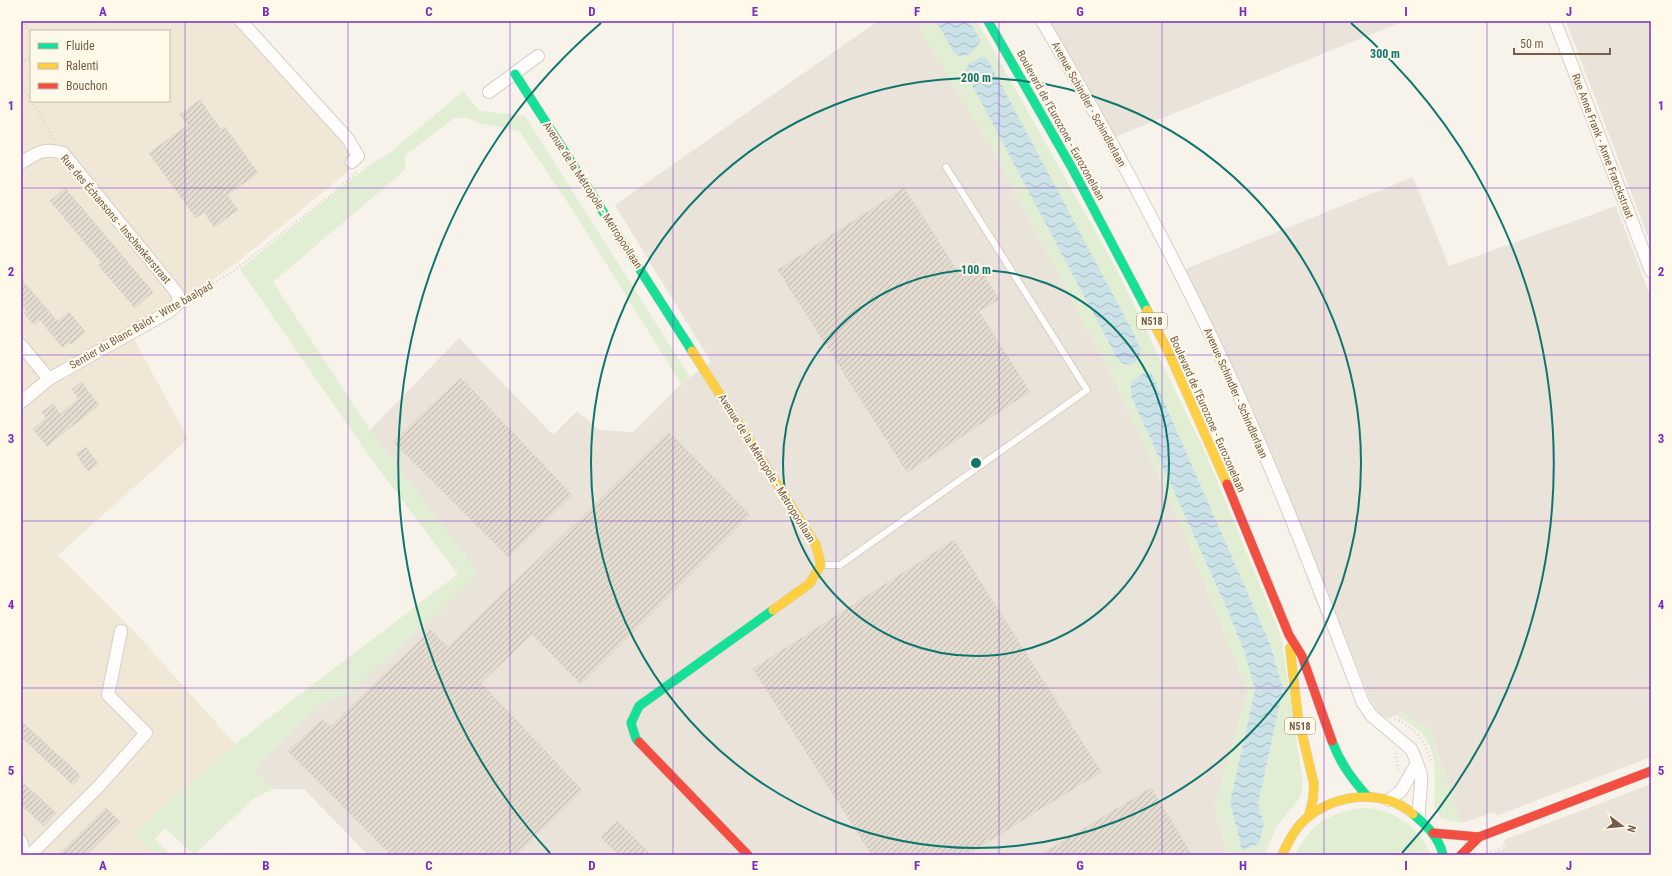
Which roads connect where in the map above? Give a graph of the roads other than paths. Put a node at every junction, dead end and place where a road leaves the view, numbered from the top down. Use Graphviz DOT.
graph roads {
  1 [pos="241,21"];
  2 [pos="988,21"];
  3 [pos="1042,21"];
  4 [pos="1555,21"];
  5 [pos="538,56"];
  6 [pos="516,74"];
  7 [pos="489,92"];
  8 [pos="21,163"];
  9 [pos="355,167"];
  10 [pos="946,167"];
  11 [pos="1651,271"];
  12 [pos="178,303"];
  13 [pos="21,345"];
  14 [pos="49,379"];
  15 [pos="21,402"];
  16 [pos="821,564"];
  17 [pos="121,631"];
  18 [pos="1289,635"];
  19 [pos="1416,765"];
  20 [pos="1651,771"];
  21 [pos="1367,796"];
  22 [pos="1389,800"];
  23 [pos="1309,815"];
  24 [pos="1419,817"];
  25 [pos="1433,833"];
  26 [pos="1479,837"];
  27 [pos="21,841"];
  28 [pos="24,855"];
  29 [pos="30,855"];
  30 [pos="748,855"];
  31 [pos="1282,855"];
  32 [pos="1443,855"];
  33 [pos="1461,855"];
  1 -- 9 [label="street"];
  2 -- 18 [label="main road, Boulevard de l'Eurozone - Eurozonelaan / N518"];
  3 -- 19 [label="street, Avenue Schindler - Schindlerlaan"];
  4 -- 11 [label="street, Rue Anne Frank - Anne Franckstraat"];
  5 -- 6 [label="street"];
  6 -- 7 [label="street"];
  6 -- 16 [label="main road, Avenue de la Métropole - Metropoollaan"];
  8 -- 12 [label="street, Rue des Échansons - Inschenkerstraat"];
  10 -- 16 [label="lane"];
  12 -- 14 [label="street, Sentier du Blanc Balot - Witte baalpad"];
  13 -- 14 [label="street"];
  14 -- 15 [label="street, Sentier du Blanc Balot - Witte baalpad"];
  16 -- 30 [label="main road"];
  17 -- 29 [label="street"];
  18 -- 21 [label="main road, Boulevard de l'Eurozone - Eurozonelaan / N518"];
  18 -- 23 [label="main road, Boulevard de l'Eurozone - Eurozonelaan / N518"];
  19 -- 22 [label="street"];
  19 -- 24 [label="street, Avenue Schindler - Schindlerlaan"];
  20 -- 26 [label="main road"];
  21 -- 22 [label="main road"];
  21 -- 23 [label="main road"];
  22 -- 24 [label="main road"];
  23 -- 31 [label="main road"];
  24 -- 25 [label="main road"];
  25 -- 26 [label="main road"];
  25 -- 32 [label="main road"];
  26 -- 33 [label="main road"];
  27 -- 28 [label="street"];
}
